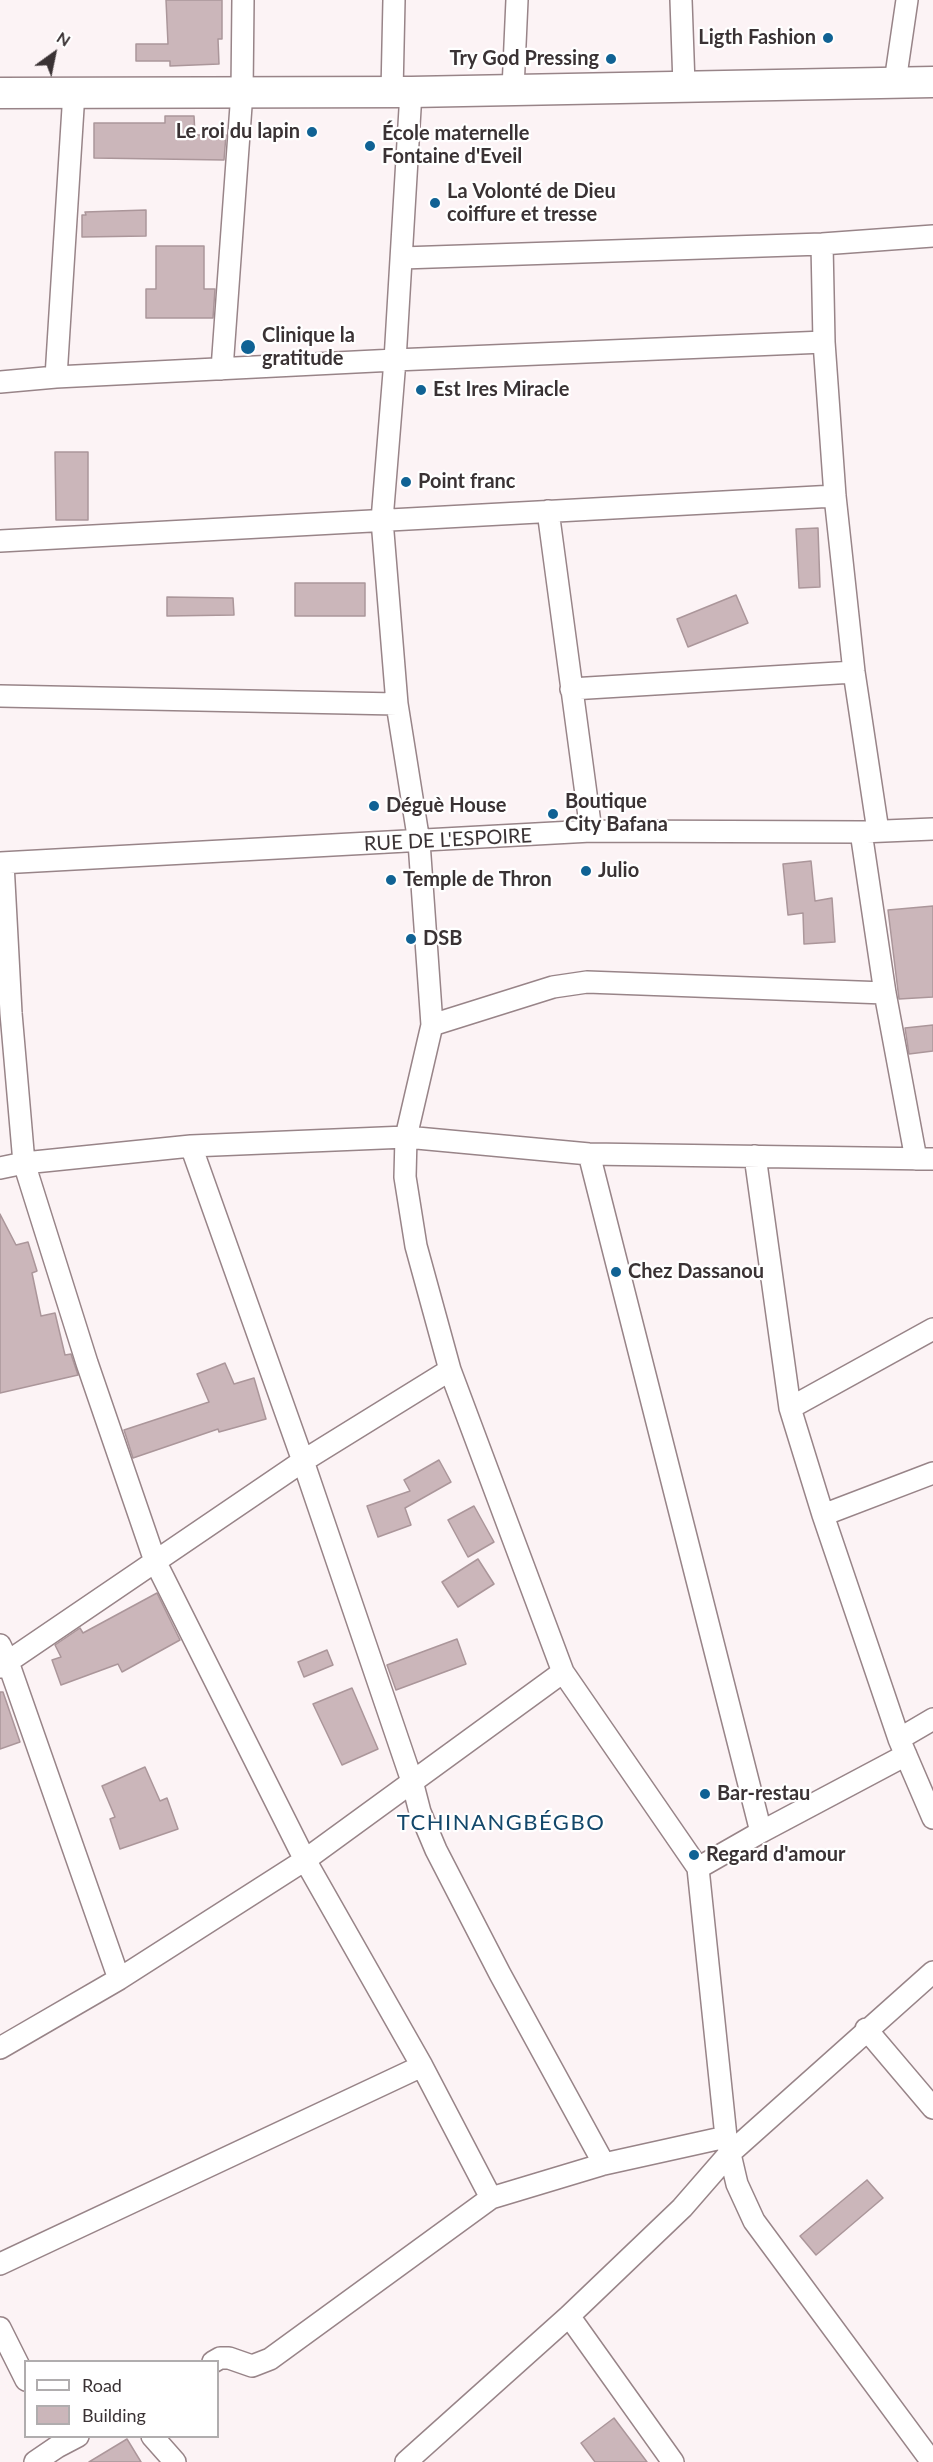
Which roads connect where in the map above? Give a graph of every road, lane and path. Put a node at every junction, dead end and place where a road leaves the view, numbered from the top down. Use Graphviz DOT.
graph roads {
  1 [pos="243,0"];
  2 [pos="394,0"];
  3 [pos="517,0"];
  4 [pos="681,0"];
  5 [pos="907,0"];
  6 [pos="933,81"];
  7 [pos="895,82"];
  8 [pos="684,85"];
  9 [pos="513,89"];
  10 [pos="74,92"];
  11 [pos="242,92"];
  12 [pos="402,92"];
  13 [pos="0,93"];
  14 [pos="933,236"];
  15 [pos="822,244"];
  16 [pos="402,258"];
  17 [pos="824,342"];
  18 [pos="395,360"];
  19 [pos="222,369"];
  20 [pos="56,377"];
  21 [pos="0,382"];
  22 [pos="835,496"];
  23 [pos="548,511"];
  24 [pos="382,520"];
  25 [pos="0,540"];
  26 [pos="854,672"];
  27 [pos="571,689"];
  28 [pos="0,696"];
  29 [pos="397,704"];
  30 [pos="933,829"];
  31 [pos="591,831"];
  32 [pos="869,831"];
  33 [pos="419,842"];
  34 [pos="2,863"];
  35 [pos="885,993"];
  36 [pos="5,1013"];
  37 [pos="432,1025"];
  38 [pos="406,1137"];
  39 [pos="191,1146"];
  40 [pos="589,1154"];
  41 [pos="755,1156"];
  42 [pos="925,1159"];
  43 [pos="24,1163"];
  44 [pos="0,1167"];
  45 [pos="933,1329"];
  46 [pos="450,1370"];
  47 [pos="790,1408"];
  48 [pos="303,1461"];
  49 [pos="933,1473"];
  50 [pos="823,1515"];
  51 [pos="155,1561"];
  52 [pos="3,1658"];
  53 [pos="563,1672"];
  54 [pos="933,1719"];
  55 [pos="903,1747"];
  56 [pos="412,1781"];
  57 [pos="933,1818"];
  58 [pos="761,1832"];
  59 [pos="305,1860"];
  60 [pos="698,1868"];
  61 [pos="933,1972"];
  62 [pos="119,1979"];
  63 [pos="866,2030"];
  64 [pos="0,2048"];
  65 [pos="422,2066"];
  66 [pos="933,2108"];
  67 [pos="727,2146"];
  68 [pos="604,2164"];
  69 [pos="491,2198"];
  70 [pos="0,2264"];
  71 [pos="569,2316"];
  72 [pos="0,2328"];
  73 [pos="215,2360"];
  74 [pos="24,2376"];
  75 [pos="154,2438"];
  76 [pos="55,2441"];
  77 [pos="415,2459"];
  78 [pos="35,2462"];
  79 [pos="175,2462"];
  80 [pos="673,2462"];
  81 [pos="932,2462"];
  1 -- 11 [label="street"];
  2 -- 12 [label="street"];
  3 -- 9 [label="street"];
  4 -- 8 [label="street"];
  5 -- 7 [label="street"];
  6 -- 7 [label="main road"];
  7 -- 8 [label="main road"];
  8 -- 9 [label="main road"];
  9 -- 12 [label="main road"];
  10 -- 11 [label="main road"];
  10 -- 13 [label="main road"];
  10 -- 20 [label="street"];
  11 -- 12 [label="main road"];
  11 -- 19 [label="street"];
  12 -- 16 [label="street"];
  14 -- 15 [label="street"];
  15 -- 16 [label="street"];
  15 -- 17 [label="street"];
  16 -- 18 [label="street"];
  17 -- 18 [label="street"];
  17 -- 22 [label="street"];
  18 -- 19 [label="street"];
  18 -- 24 [label="street"];
  19 -- 20 [label="street"];
  20 -- 21 [label="street"];
  22 -- 23 [label="street"];
  22 -- 26 [label="street"];
  23 -- 24 [label="street"];
  23 -- 27 [label="street"];
  24 -- 25 [label="street"];
  24 -- 29 [label="street"];
  26 -- 27 [label="street"];
  26 -- 32 [label="street"];
  27 -- 31 [label="street"];
  28 -- 29 [label="street"];
  29 -- 33 [label="street"];
  30 -- 32 [label="street, RUE DE L'ESPOIRE"];
  31 -- 32 [label="street, RUE DE L'ESPOIRE"];
  31 -- 33 [label="street, RUE DE L'ESPOIRE"];
  32 -- 35 [label="street"];
  33 -- 34 [label="street, RUE DE L'ESPOIRE"];
  33 -- 37 [label="street"];
  34 -- 36 [label="street"];
  35 -- 37 [label="street"];
  35 -- 42 [label="street"];
  36 -- 43 [label="street"];
  37 -- 38 [label="street"];
  38 -- 39 [label="street"];
  38 -- 40 [label="street"];
  38 -- 46 [label="street"];
  39 -- 43 [label="street"];
  39 -- 48 [label="street"];
  40 -- 41 [label="street"];
  40 -- 58 [label="street"];
  41 -- 42 [label="street"];
  41 -- 47 [label="street"];
  43 -- 44 [label="street"];
  43 -- 51 [label="street"];
  45 -- 47 [label="street"];
  46 -- 48 [label="street"];
  46 -- 53 [label="street"];
  47 -- 50 [label="street"];
  48 -- 51 [label="street"];
  48 -- 56 [label="street"];
  49 -- 50 [label="street"];
  50 -- 55 [label="street"];
  51 -- 52 [label="street"];
  51 -- 59 [label="street"];
  52 -- 62 [label="street"];
  53 -- 56 [label="street"];
  53 -- 60 [label="street"];
  54 -- 55 [label="street"];
  55 -- 57 [label="street"];
  55 -- 58 [label="street"];
  56 -- 59 [label="street"];
  56 -- 68 [label="street"];
  58 -- 60 [label="street"];
  59 -- 62 [label="street"];
  59 -- 65 [label="street"];
  60 -- 67 [label="street"];
  61 -- 63 [label="street"];
  62 -- 64 [label="street"];
  63 -- 66 [label="street"];
  63 -- 67 [label="street"];
  65 -- 69 [label="street"];
  65 -- 70 [label="street"];
  67 -- 68 [label="street"];
  67 -- 71 [label="street"];
  67 -- 81 [label="street"];
  68 -- 69 [label="street"];
  69 -- 73 [label="street"];
  71 -- 77 [label="street"];
  71 -- 80 [label="street"];
  72 -- 74 [label="street"];
  75 -- 79 [label="street"];
  76 -- 78 [label="street"];
}
